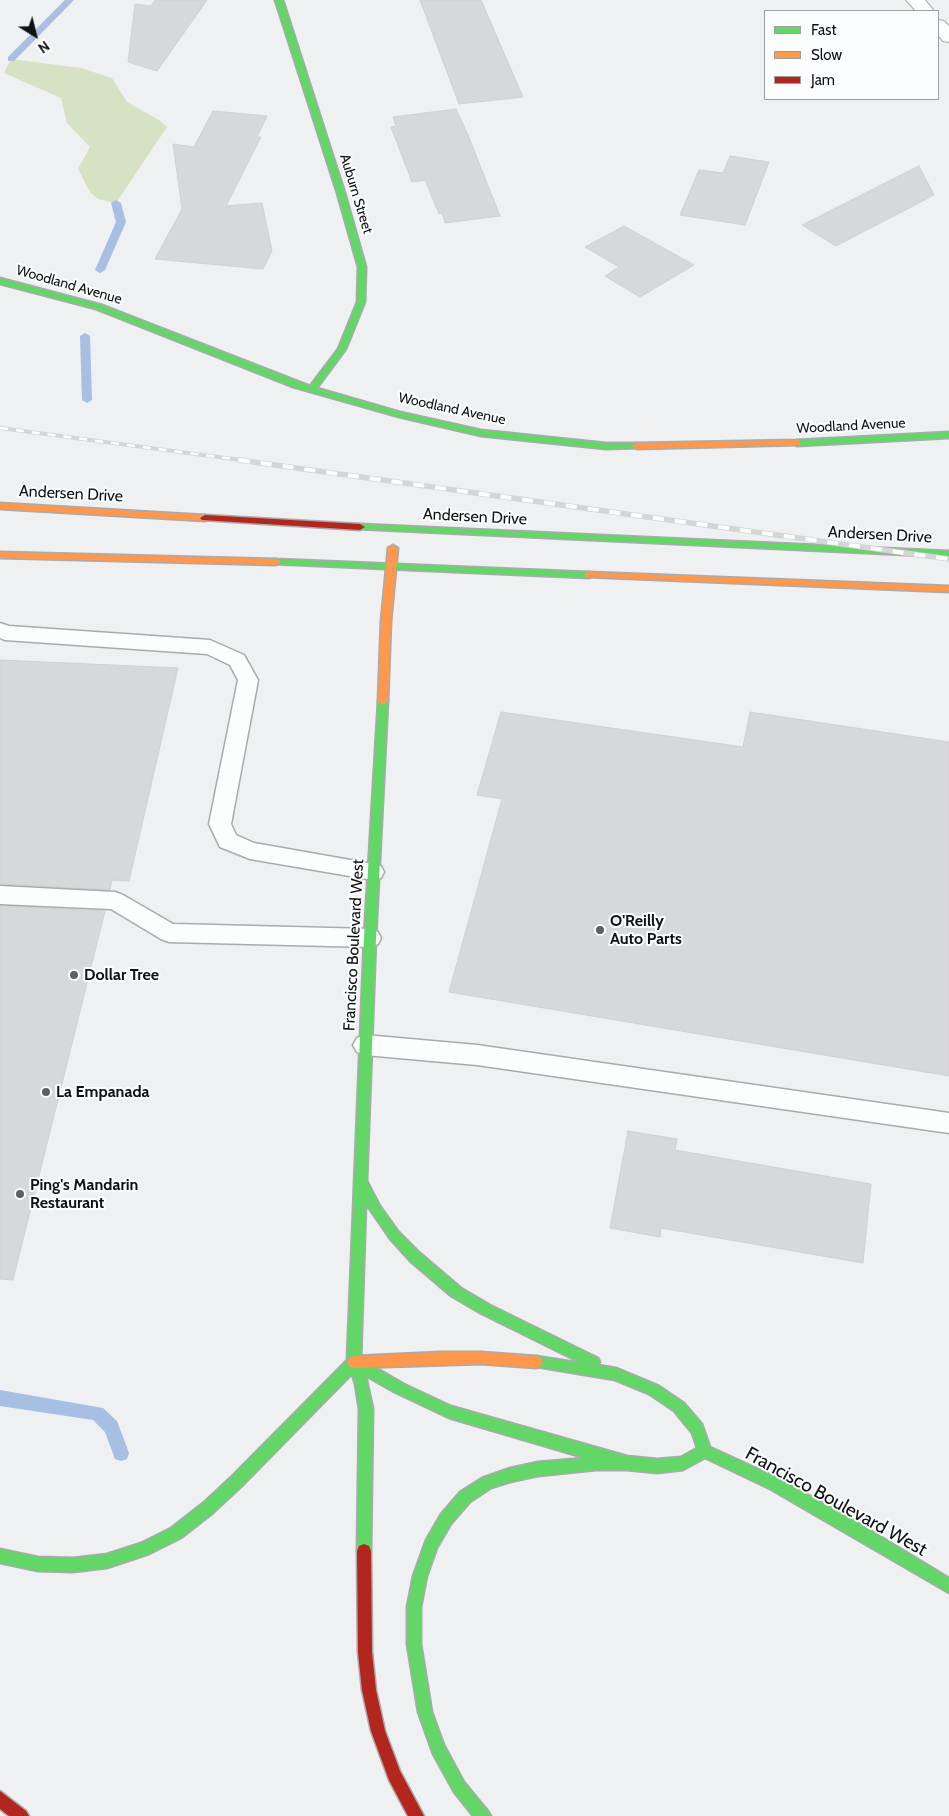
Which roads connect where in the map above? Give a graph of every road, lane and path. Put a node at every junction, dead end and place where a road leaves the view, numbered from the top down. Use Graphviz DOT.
graph roads {
  1 [pos="279,0"];
  2 [pos="915,0"];
  3 [pos="924,10"];
  4 [pos="939,26"];
  5 [pos="949,37"];
  6 [pos="0,281"];
  7 [pos="312,389"];
  8 [pos="949,435"];
  9 [pos="0,506"];
  10 [pos="395,529"];
  11 [pos="949,554"];
  12 [pos="0,555"];
  13 [pos="391,567"];
  14 [pos="949,589"];
  15 [pos="0,630"];
  16 [pos="374,872"];
  17 [pos="0,895"];
  18 [pos="370,938"];
  19 [pos="365,1045"];
  20 [pos="949,1123"];
  21 [pos="362,1184"];
  22 [pos="354,1362"];
  23 [pos="616,1374"];
  24 [pos="705,1451"];
  25 [pos="627,1463"];
  26 [pos="0,1556"];
  27 [pos="949,1586"];
  28 [pos="0,1799"];
  29 [pos="21,1816"];
  30 [pos="416,1816"];
  31 [pos="482,1816"];
  1 -- 7 [label="main road, Auburn Street"];
  2 -- 3 [label="street"];
  4 -- 5 [label="street"];
  6 -- 7 [label="main road, Woodland Avenue"];
  7 -- 8 [label="main road, Woodland Avenue"];
  9 -- 10 [label="main road, Andersen Drive"];
  10 -- 11 [label="main road, Andersen Drive"];
  10 -- 13 [label="main road, Francisco Boulevard West"];
  12 -- 13 [label="main road"];
  13 -- 14 [label="main road"];
  13 -- 16 [label="main road, Francisco Boulevard West"];
  15 -- 16 [label="lane"];
  16 -- 18 [label="main road, Francisco Boulevard West"];
  17 -- 18 [label="lane"];
  18 -- 19 [label="main road, Francisco Boulevard West"];
  19 -- 20 [label="lane"];
  19 -- 21 [label="main road, Francisco Boulevard West"];
  21 -- 22 [label="main road, Francisco Boulevard West"];
  21 -- 23 [label="main road"];
  22 -- 23 [label="main road"];
  22 -- 25 [label="main road"];
  22 -- 26 [label="main road"];
  22 -- 30 [label="main road"];
  23 -- 24 [label="main road"];
  24 -- 25 [label="main road"];
  24 -- 27 [label="main road, Francisco Boulevard West"];
  25 -- 31 [label="main road"];
  28 -- 29 [label="main road"];
}
